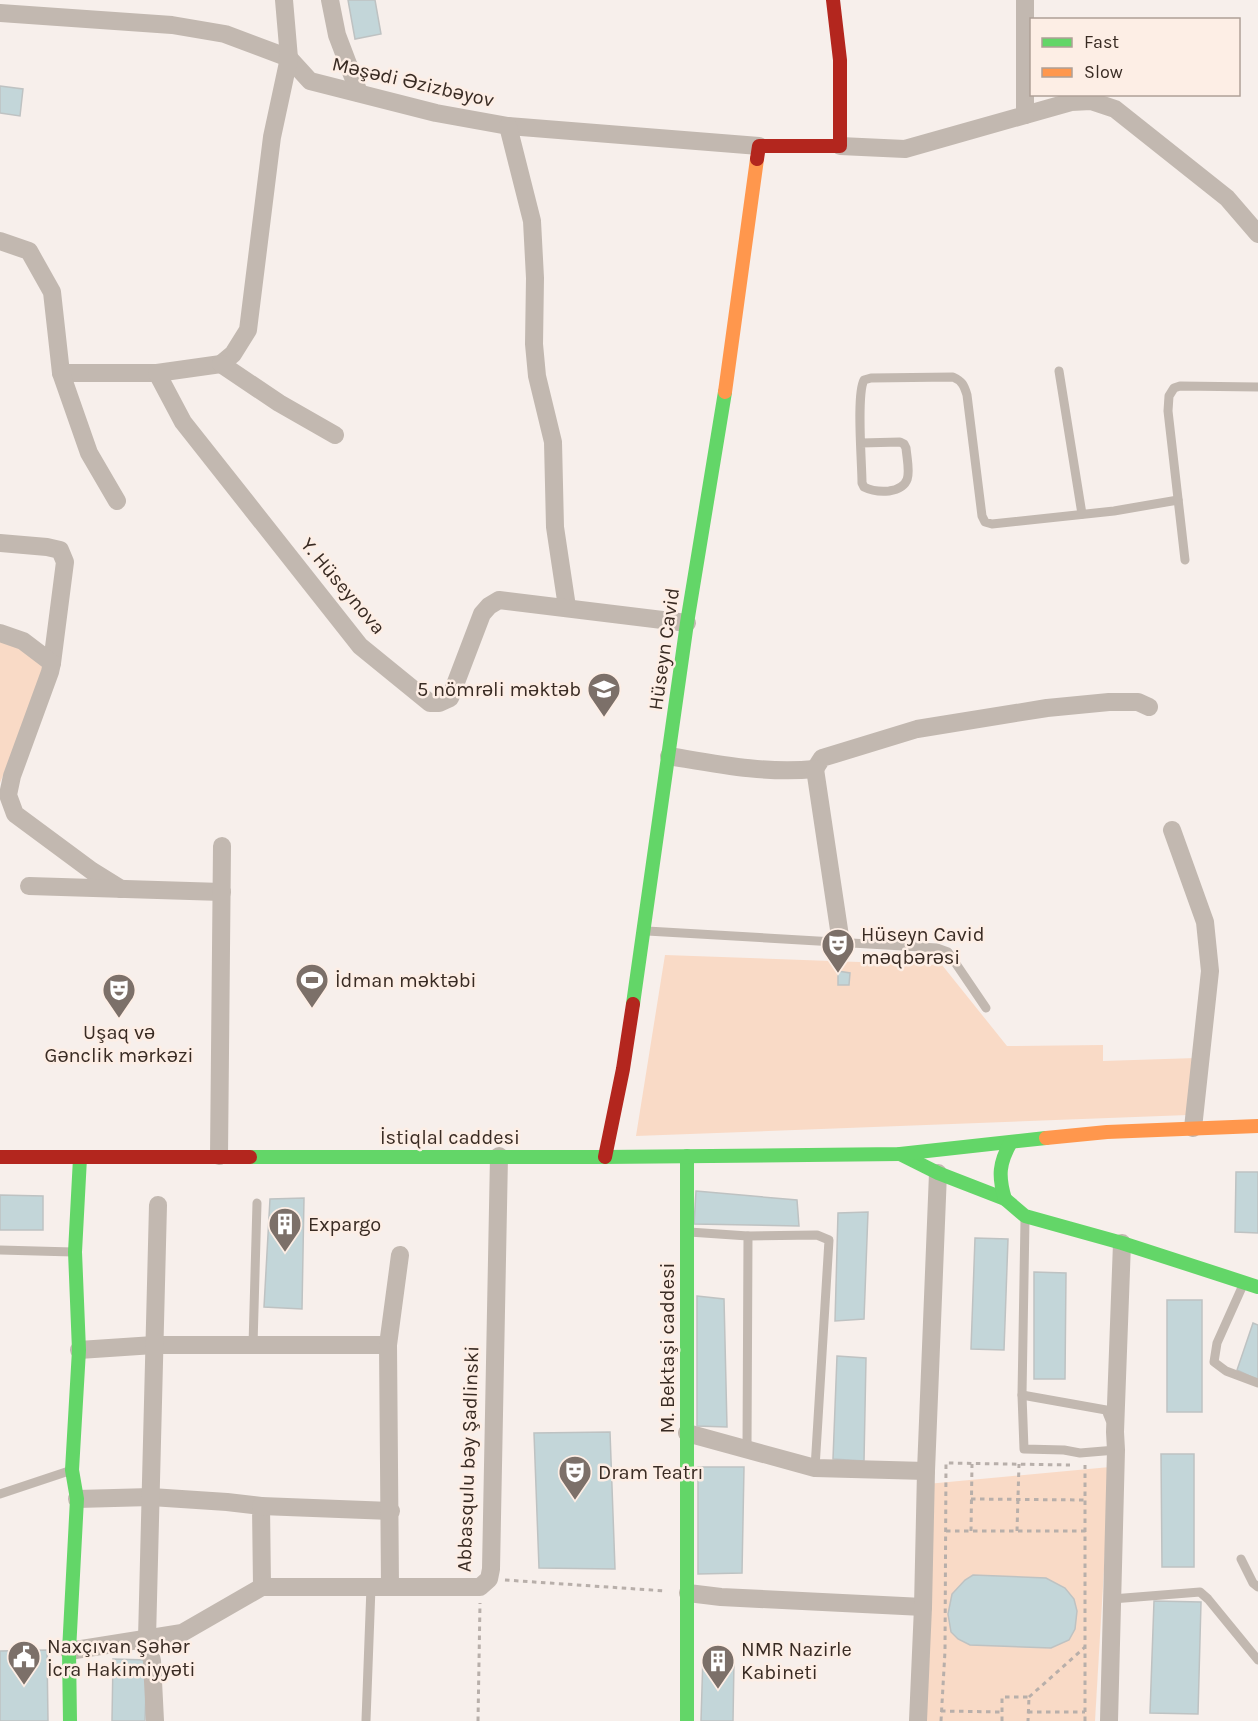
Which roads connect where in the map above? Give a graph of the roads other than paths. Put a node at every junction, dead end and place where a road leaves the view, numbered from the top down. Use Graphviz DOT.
graph roads {
  1 [pos="284,0"];
  2 [pos="330,0"];
  3 [pos="833,0"];
  4 [pos="1025,0"];
  5 [pos="0,14"];
  6 [pos="289,58"];
  7 [pos="359,93"];
  8 [pos="1024,115"];
  9 [pos="508,126"];
  10 [pos="840,146"];
  11 [pos="759,147"];
  12 [pos="1258,234"];
  13 [pos="0,242"];
  14 [pos="221,364"];
  15 [pos="1059,371"];
  16 [pos="60,373"];
  17 [pos="157,373"];
  18 [pos="1258,387"];
  19 [pos="335,435"];
  20 [pos="861,443"];
  21 [pos="1178,500"];
  22 [pos="117,501"];
  23 [pos="1082,514"];
  24 [pos="0,543"];
  25 [pos="1185,560"];
  26 [pos="567,607"];
  27 [pos="687,623"];
  28 [pos="0,633"];
  29 [pos="52,663"];
  30 [pos="1149,707"];
  31 [pos="669,756"];
  32 [pos="815,769"];
  33 [pos="1172,830"];
  34 [pos="222,846"];
  35 [pos="29,886"];
  36 [pos="121,889"];
  37 [pos="222,892"];
  38 [pos="644,931"];
  39 [pos="841,943"];
  40 [pos="986,1008"];
  41 [pos="1258,1126"];
  42 [pos="1193,1128"];
  43 [pos="1011,1142"];
  44 [pos="900,1154"];
  45 [pos="219,1156"];
  46 [pos="499,1156"];
  47 [pos="687,1156"];
  48 [pos="605,1157"];
  49 [pos="0,1158"];
  50 [pos="80,1158"];
  51 [pos="938,1173"];
  52 [pos="1005,1199"];
  53 [pos="257,1203"];
  54 [pos="158,1205"];
  55 [pos="1025,1216"];
  56 [pos="687,1232"];
  57 [pos="748,1236"];
  58 [pos="1122,1243"];
  59 [pos="0,1250"];
  60 [pos="75,1252"];
  61 [pos="400,1255"];
  62 [pos="1244,1283"];
  63 [pos="1258,1287"];
  64 [pos="154,1345"];
  65 [pos="253,1345"];
  66 [pos="388,1345"];
  67 [pos="79,1350"];
  68 [pos="1258,1383"];
  69 [pos="1022,1395"];
  70 [pos="687,1433"];
  71 [pos="1116,1441"];
  72 [pos="747,1448"];
  73 [pos="815,1468"];
  74 [pos="72,1470"];
  75 [pos="926,1471"];
  76 [pos="0,1494"];
  77 [pos="151,1497"];
  78 [pos="77,1499"];
  79 [pos="261,1506"];
  80 [pos="391,1511"];
  81 [pos="1241,1559"];
  82 [pos="390,1586"];
  83 [pos="262,1587"];
  84 [pos="371,1587"];
  85 [pos="1258,1587"];
  86 [pos="688,1593"];
  87 [pos="1112,1599"];
  88 [pos="923,1607"];
  89 [pos="147,1639"];
  90 [pos="69,1651"];
  91 [pos="1258,1660"];
  92 [pos="366,1720"];
  93 [pos="70,1721"];
  94 [pos="155,1721"];
  95 [pos="687,1721"];
  96 [pos="918,1721"];
  97 [pos="1109,1721"];
  1 -- 6 [label="street"];
  2 -- 7 [label="street"];
  3 -- 10 [label="main road"];
  4 -- 8 [label="street"];
  5 -- 6 [label="street, Məşədi Əzizbəyov"];
  6 -- 7 [label="street, Məşədi Əzizbəyov"];
  6 -- 14 [label="street"];
  7 -- 9 [label="street, Məşədi Əzizbəyov"];
  8 -- 10 [label="street"];
  8 -- 12 [label="street"];
  9 -- 11 [label="street, Məşədi Əzizbəyov"];
  9 -- 26 [label="street"];
  10 -- 11 [label="main road"];
  11 -- 27 [label="main road, Hüseyn Cavid"];
  13 -- 16 [label="street"];
  14 -- 17 [label="street"];
  14 -- 19 [label="street"];
  15 -- 23 [label="lane"];
  16 -- 17 [label="street"];
  16 -- 22 [label="street"];
  17 -- 26 [label="street, Y. Hüseynova"];
  18 -- 21 [label="lane"];
  20 -- 20 [label="lane"];
  20 -- 23 [label="lane"];
  21 -- 23 [label="lane"];
  21 -- 25 [label="lane"];
  24 -- 29 [label="street"];
  26 -- 27 [label="street, Y. Hüseynova"];
  27 -- 31 [label="main road, Hüseyn Cavid"];
  28 -- 29 [label="street"];
  29 -- 36 [label="street"];
  30 -- 32 [label="street"];
  31 -- 32 [label="street"];
  31 -- 38 [label="main road, Hüseyn Cavid"];
  32 -- 39 [label="street"];
  33 -- 42 [label="street"];
  34 -- 37 [label="street"];
  35 -- 36 [label="street"];
  36 -- 37 [label="street"];
  37 -- 45 [label="street"];
  38 -- 39 [label="lane"];
  38 -- 48 [label="main road, Hüseyn Cavid"];
  39 -- 40 [label="lane"];
  41 -- 42 [label="main road, İstiqlal caddesi"];
  42 -- 43 [label="main road, İstiqlal caddesi"];
  43 -- 44 [label="main road, İstiqlal caddesi"];
  43 -- 52 [label="main road"];
  44 -- 47 [label="main road, İstiqlal caddesi"];
  44 -- 51 [label="main road"];
  45 -- 46 [label="main road, İstiqlal caddesi"];
  45 -- 50 [label="main road, İstiqlal caddesi"];
  46 -- 48 [label="main road, İstiqlal caddesi"];
  46 -- 82 [label="street, Abbasqulu bəy Şadlinski"];
  47 -- 48 [label="main road, İstiqlal caddesi"];
  47 -- 56 [label="main road, M. Bektaşi caddesi"];
  49 -- 50 [label="main road, İstiqlal caddesi"];
  50 -- 60 [label="main road"];
  51 -- 52 [label="main road"];
  51 -- 75 [label="street"];
  52 -- 55 [label="main road"];
  53 -- 65 [label="lane"];
  54 -- 64 [label="street"];
  55 -- 58 [label="main road"];
  55 -- 69 [label="lane"];
  56 -- 57 [label="lane"];
  56 -- 70 [label="main road, M. Bektaşi caddesi"];
  57 -- 72 [label="lane"];
  57 -- 73 [label="lane"];
  58 -- 62 [label="main road"];
  58 -- 71 [label="street"];
  59 -- 60 [label="lane"];
  60 -- 67 [label="main road"];
  61 -- 66 [label="street"];
  62 -- 63 [label="main road"];
  62 -- 68 [label="lane"];
  64 -- 65 [label="street"];
  64 -- 67 [label="street"];
  64 -- 77 [label="street"];
  65 -- 66 [label="street"];
  66 -- 80 [label="street"];
  67 -- 74 [label="main road"];
  69 -- 71 [label="lane"];
  69 -- 71 [label="lane"];
  70 -- 72 [label="street"];
  70 -- 86 [label="main road, M. Bektaşi caddesi"];
  71 -- 87 [label="street"];
  72 -- 73 [label="street"];
  73 -- 75 [label="street"];
  74 -- 76 [label="lane"];
  74 -- 78 [label="main road"];
  75 -- 88 [label="street"];
  77 -- 78 [label="street"];
  77 -- 79 [label="street"];
  77 -- 89 [label="street"];
  78 -- 90 [label="main road"];
  79 -- 80 [label="street"];
  79 -- 83 [label="street"];
  80 -- 82 [label="street"];
  81 -- 85 [label="lane"];
  82 -- 84 [label="street, Abbasqulu bəy Şadlinski"];
  83 -- 84 [label="street, Abbasqulu bəy Şadlinski"];
  83 -- 89 [label="street"];
  84 -- 92 [label="lane"];
  86 -- 88 [label="street"];
  86 -- 95 [label="main road, M. Bektaşi caddesi"];
  87 -- 91 [label="lane"];
  87 -- 97 [label="street"];
  88 -- 96 [label="street"];
  89 -- 90 [label="street"];
  89 -- 94 [label="street"];
  90 -- 93 [label="main road"];
}
